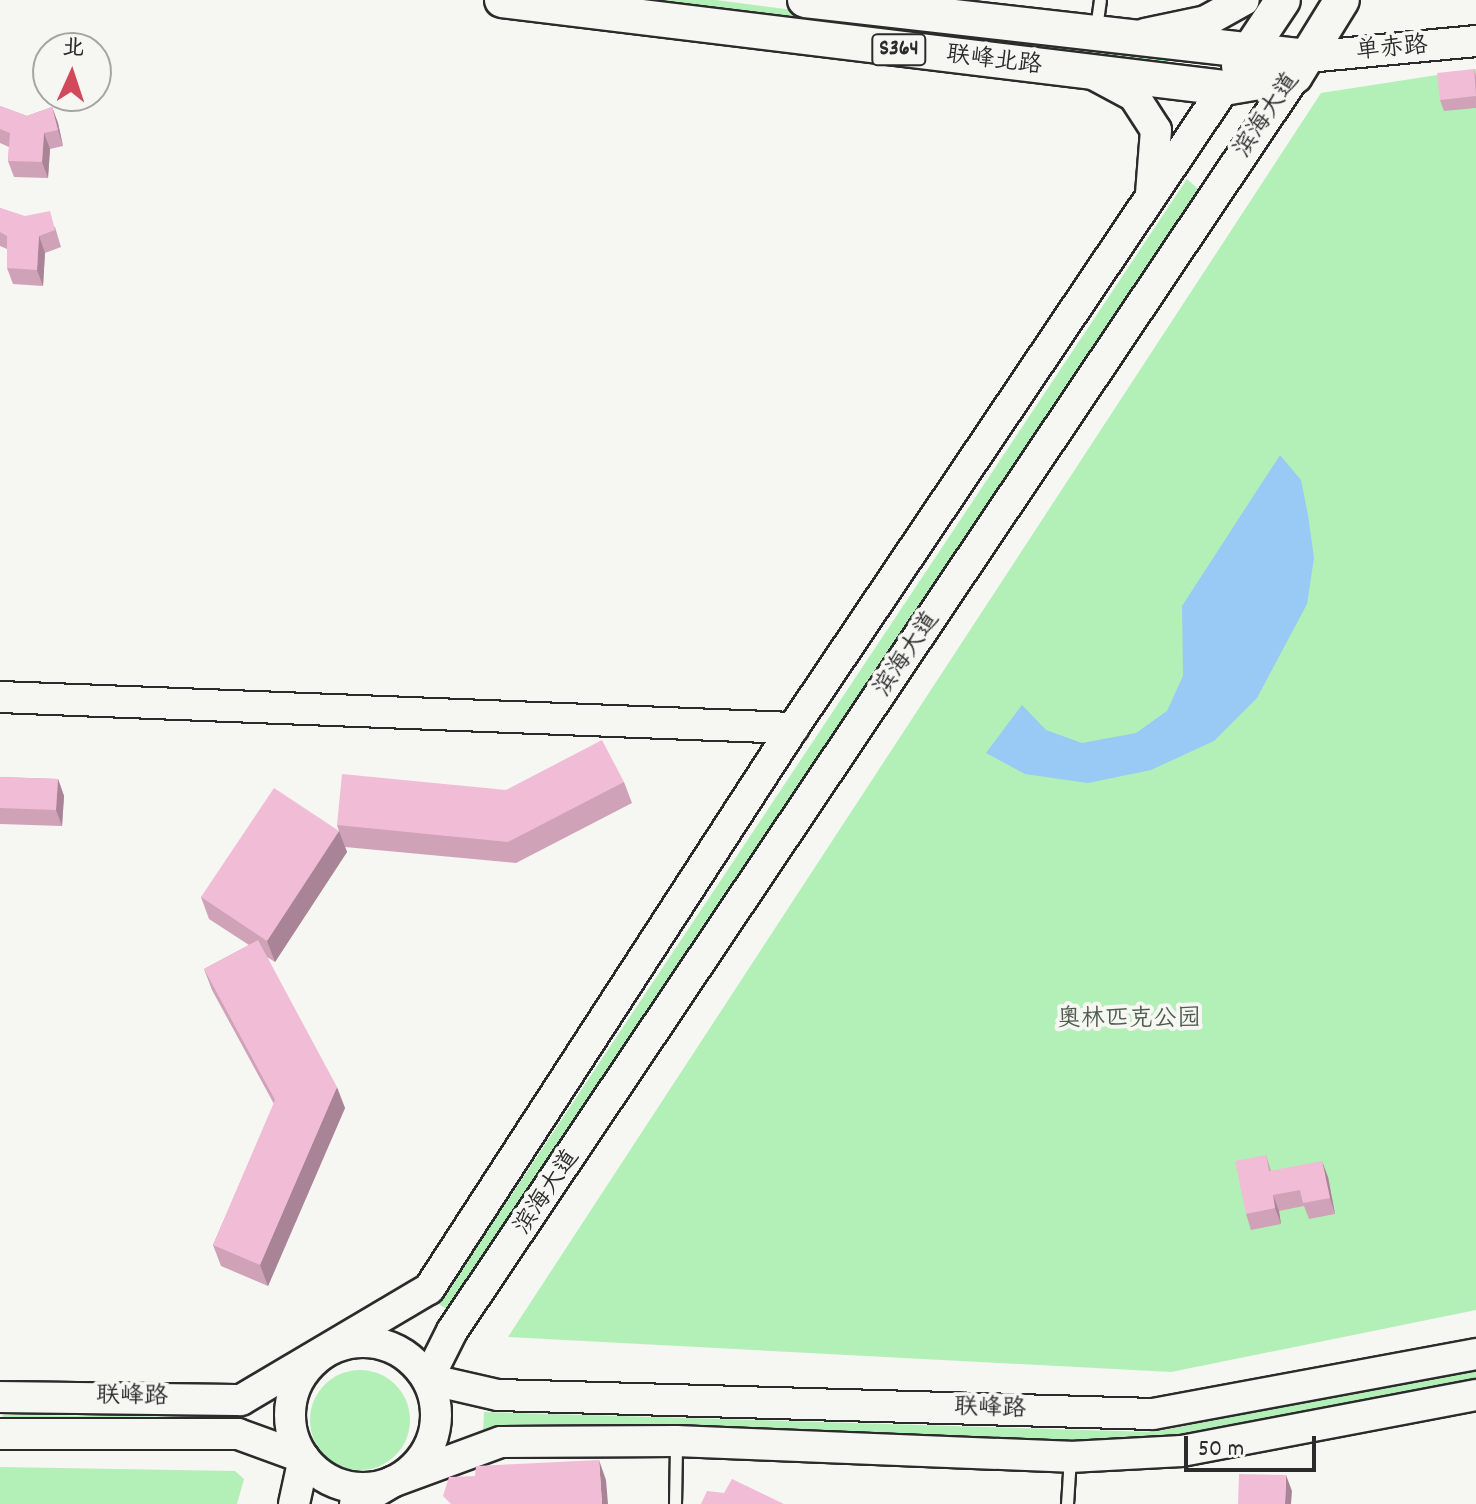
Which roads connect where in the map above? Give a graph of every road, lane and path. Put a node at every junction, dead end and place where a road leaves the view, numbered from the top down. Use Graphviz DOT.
graph roads {
  1 [pos="502,0"];
  2 [pos="805,0"];
  3 [pos="1100,0"];
  4 [pos="1244,0"];
  5 [pos="1283,0"];
  6 [pos="1342,0"];
  7 [pos="1095,36"];
  8 [pos="1476,41"];
  9 [pos="1248,52"];
  10 [pos="1301,67"];
  11 [pos="1093,74"];
  12 [pos="1224,88"];
  13 [pos="1148,203"];
  14 [pos="0,697"];
  15 [pos="793,728"];
  16 [pos="429,1289"];
  17 [pos="322,1354"];
  18 [pos="1476,1354"];
  19 [pos="428,1379"];
  20 [pos="1476,1395"];
  21 [pos="0,1397"];
  22 [pos="0,1434"];
  23 [pos="676,1441"];
  24 [pos="1070,1457"];
  25 [pos="304,1458"];
  26 [pos="392,1482"];
  27 [pos="294,1504"];
  28 [pos="355,1504"];
  29 [pos="675,1504"];
  30 [pos="1067,1504"];
  1 -- 11 [label="main road, 联峰北路 / S364"];
  2 -- 7 [label="main road, 联峰北路 / S364"];
  3 -- 7 [label="lane"];
  4 -- 7 [label="main road"];
  5 -- 9 [label="main road, 滨海大道"];
  6 -- 10 [label="main road, 滨海大道"];
  7 -- 9 [label="main road, 联峰北路 / S364"];
  8 -- 10 [label="main road, 单赤路"];
  9 -- 10 [label="main road, 联峰北路 / S364"];
  9 -- 12 [label="main road, 滨海大道"];
  10 -- 12 [label="main road, 联峰北路 / S364"];
  10 -- 19 [label="main road, 滨海大道"];
  11 -- 12 [label="main road, 联峰北路 / S364"];
  11 -- 13 [label="main road"];
  12 -- 13 [label="main road, 滨海大道"];
  13 -- 15 [label="main road, 滨海大道"];
  14 -- 15 [label="main road"];
  15 -- 16 [label="main road, 滨海大道"];
  16 -- 17 [label="main road, 联峰路"];
  17 -- 19 [label="main road"];
  17 -- 21 [label="main road, 联峰路"];
  17 -- 25 [label="main road"];
  18 -- 19 [label="main road, 联峰路"];
  19 -- 26 [label="main road"];
  20 -- 24 [label="main road, 联峰路"];
  22 -- 25 [label="main road, 联峰路"];
  23 -- 24 [label="main road, 联峰路"];
  23 -- 26 [label="main road, 联峰路"];
  23 -- 29 [label="lane"];
  24 -- 30 [label="lane"];
  25 -- 26 [label="main road"];
  25 -- 27 [label="main road"];
  26 -- 28 [label="main road"];
}
